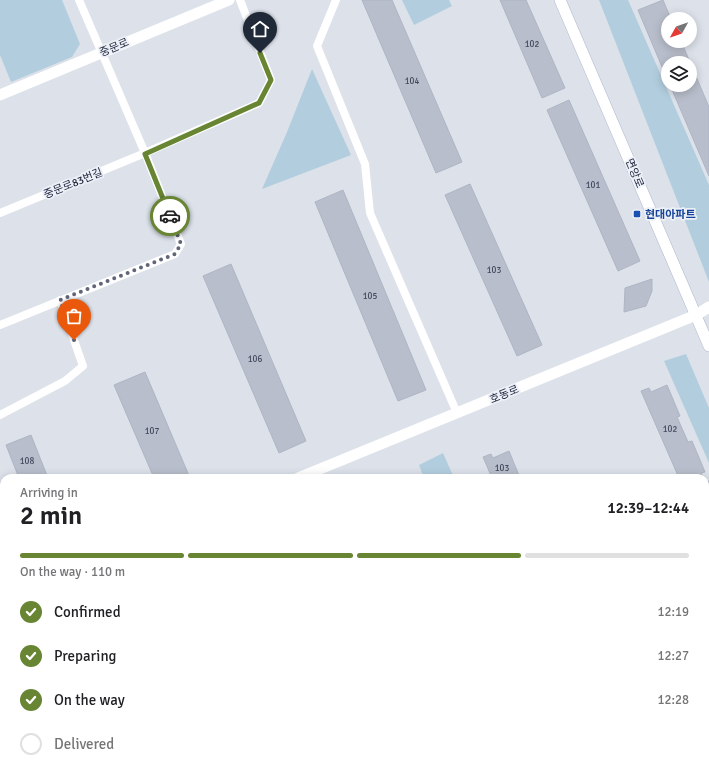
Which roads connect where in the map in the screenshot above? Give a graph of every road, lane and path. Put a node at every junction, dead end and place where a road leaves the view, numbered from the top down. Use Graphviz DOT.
graph roads {
  1 [pos="79,0"];
  2 [pos="229,0"];
  3 [pos="240,0"];
  4 [pos="336,0"];
  5 [pos="560,0"];
  6 [pos="101,53"];
  7 [pos="0,96"];
  8 [pos="145,154"];
  9 [pos="0,213"];
  10 [pos="60,300"];
  11 [pos="709,307"];
  12 [pos="696,315"];
  13 [pos="0,325"];
  14 [pos="709,346"];
  15 [pos="457,413"];
  16 [pos="0,415"];
  17 [pos="308,474"];
  1 -- 6 [label="lane"];
  2 -- 6 [label="street, 중문로"];
  3 -- 8 [label="lane, 중문로83번길"];
  4 -- 15 [label="lane"];
  5 -- 12 [label="street, 면앙로"];
  6 -- 7 [label="street, 중문로"];
  6 -- 8 [label="lane"];
  8 -- 9 [label="lane, 중문로83번길"];
  8 -- 10 [label="lane"];
  10 -- 13 [label="lane"];
  10 -- 16 [label="lane"];
  11 -- 12 [label="street, 호동로"];
  12 -- 14 [label="street, 면앙로"];
  12 -- 15 [label="street, 호동로"];
  15 -- 17 [label="street, 호동로"];
}
